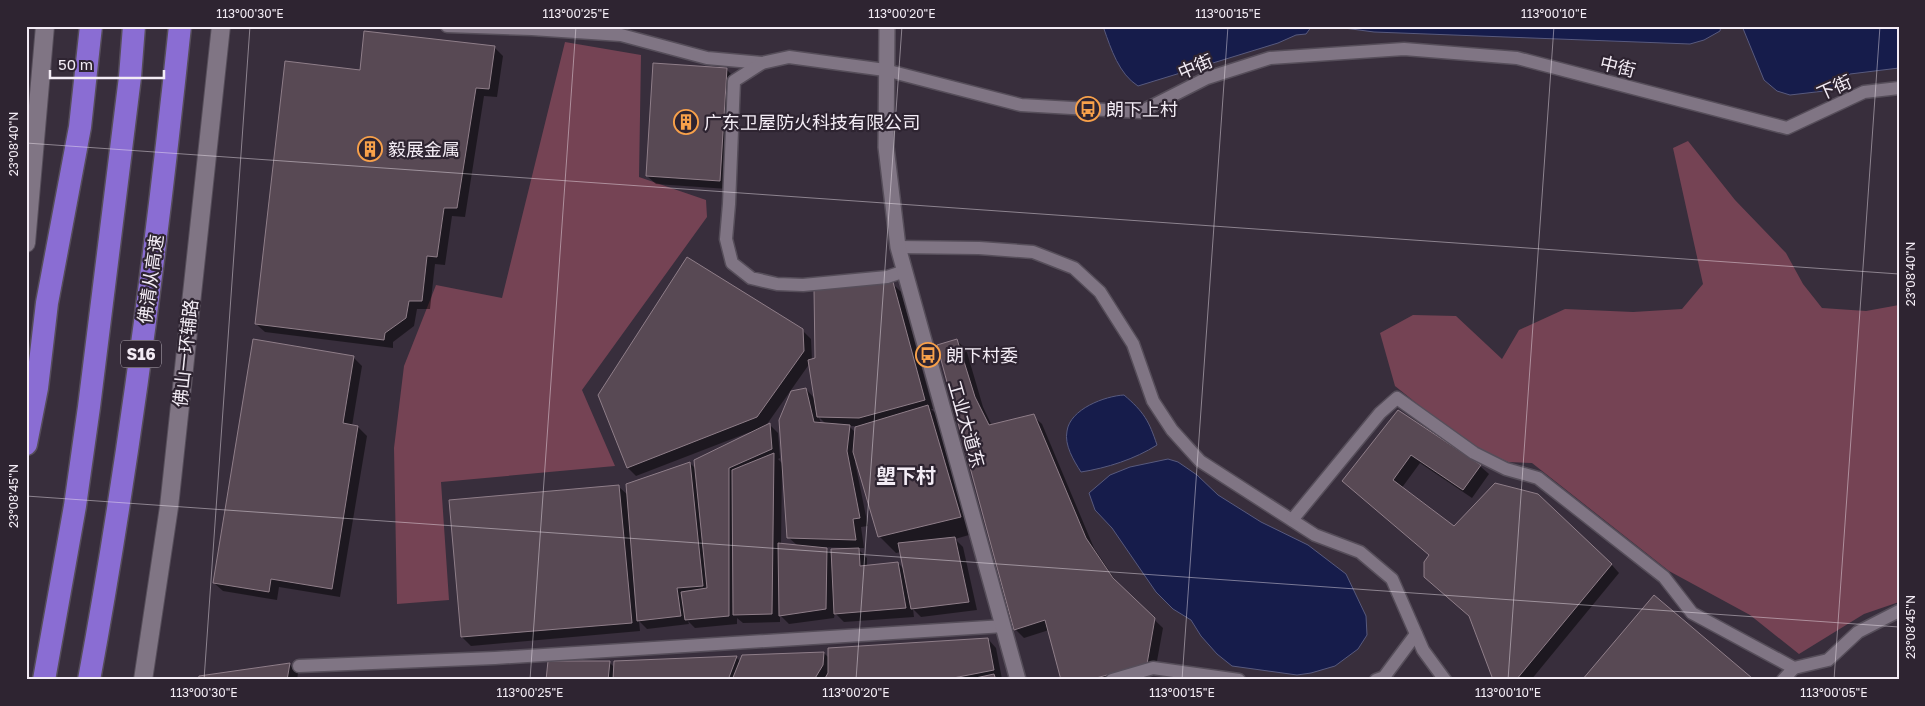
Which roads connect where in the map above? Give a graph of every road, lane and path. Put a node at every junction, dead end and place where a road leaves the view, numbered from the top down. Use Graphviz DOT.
graph roads {
  1 [pos="45,26"];
  2 [pos="76,26"];
  3 [pos="91,26"];
  4 [pos="134,26"];
  5 [pos="180,26"];
  6 [pos="221,26"];
  7 [pos="447,26"];
  8 [pos="886,26"];
  9 [pos="762,63"];
  10 [pos="885,70"];
  11 [pos="1899,88"];
  12 [pos="1787,128"];
  13 [pos="64,210"];
  14 [pos="26,243"];
  15 [pos="898,247"];
  16 [pos="905,271"];
  17 [pos="26,444"];
  18 [pos="1292,520"];
  19 [pos="1899,611"];
  20 [pos="1004,626"];
  21 [pos="1416,634"];
  22 [pos="299,666"];
  23 [pos="1794,668"];
  24 [pos="44,680"];
  25 [pos="89,680"];
  26 [pos="143,680"];
  27 [pos="1018,680"];
  28 [pos="1112,680"];
  29 [pos="1239,680"];
  30 [pos="1376,680"];
  31 [pos="1445,680"];
  32 [pos="1783,680"];
  1 -- 14 [label="main road"];
  2 -- 13 [label="highway"];
  3 -- 13 [label="highway"];
  4 -- 24 [label="highway, S16"];
  5 -- 25 [label="highway, 佛清从高速 / S16"];
  6 -- 26 [label="main road, 佛山一环辅路"];
  7 -- 9 [label="street"];
  8 -- 10 [label="street, 工业大道东"];
  9 -- 10 [label="street, 中街"];
  9 -- 16 [label="street"];
  10 -- 12 [label="street, 中街"];
  10 -- 15 [label="street, 工业大道东"];
  11 -- 12 [label="street, 下街"];
  13 -- 17 [label="highway"];
  15 -- 16 [label="street, 工业大道东"];
  15 -- 18 [label="street"];
  16 -- 20 [label="street, 工业大道东"];
  18 -- 21 [label="street"];
  18 -- 23 [label="street"];
  19 -- 23 [label="street"];
  20 -- 22 [label="street"];
  20 -- 27 [label="street, 工业大道东"];
  21 -- 30 [label="street"];
  21 -- 31 [label="street"];
  23 -- 32 [label="street"];
  28 -- 29 [label="street"];
}
